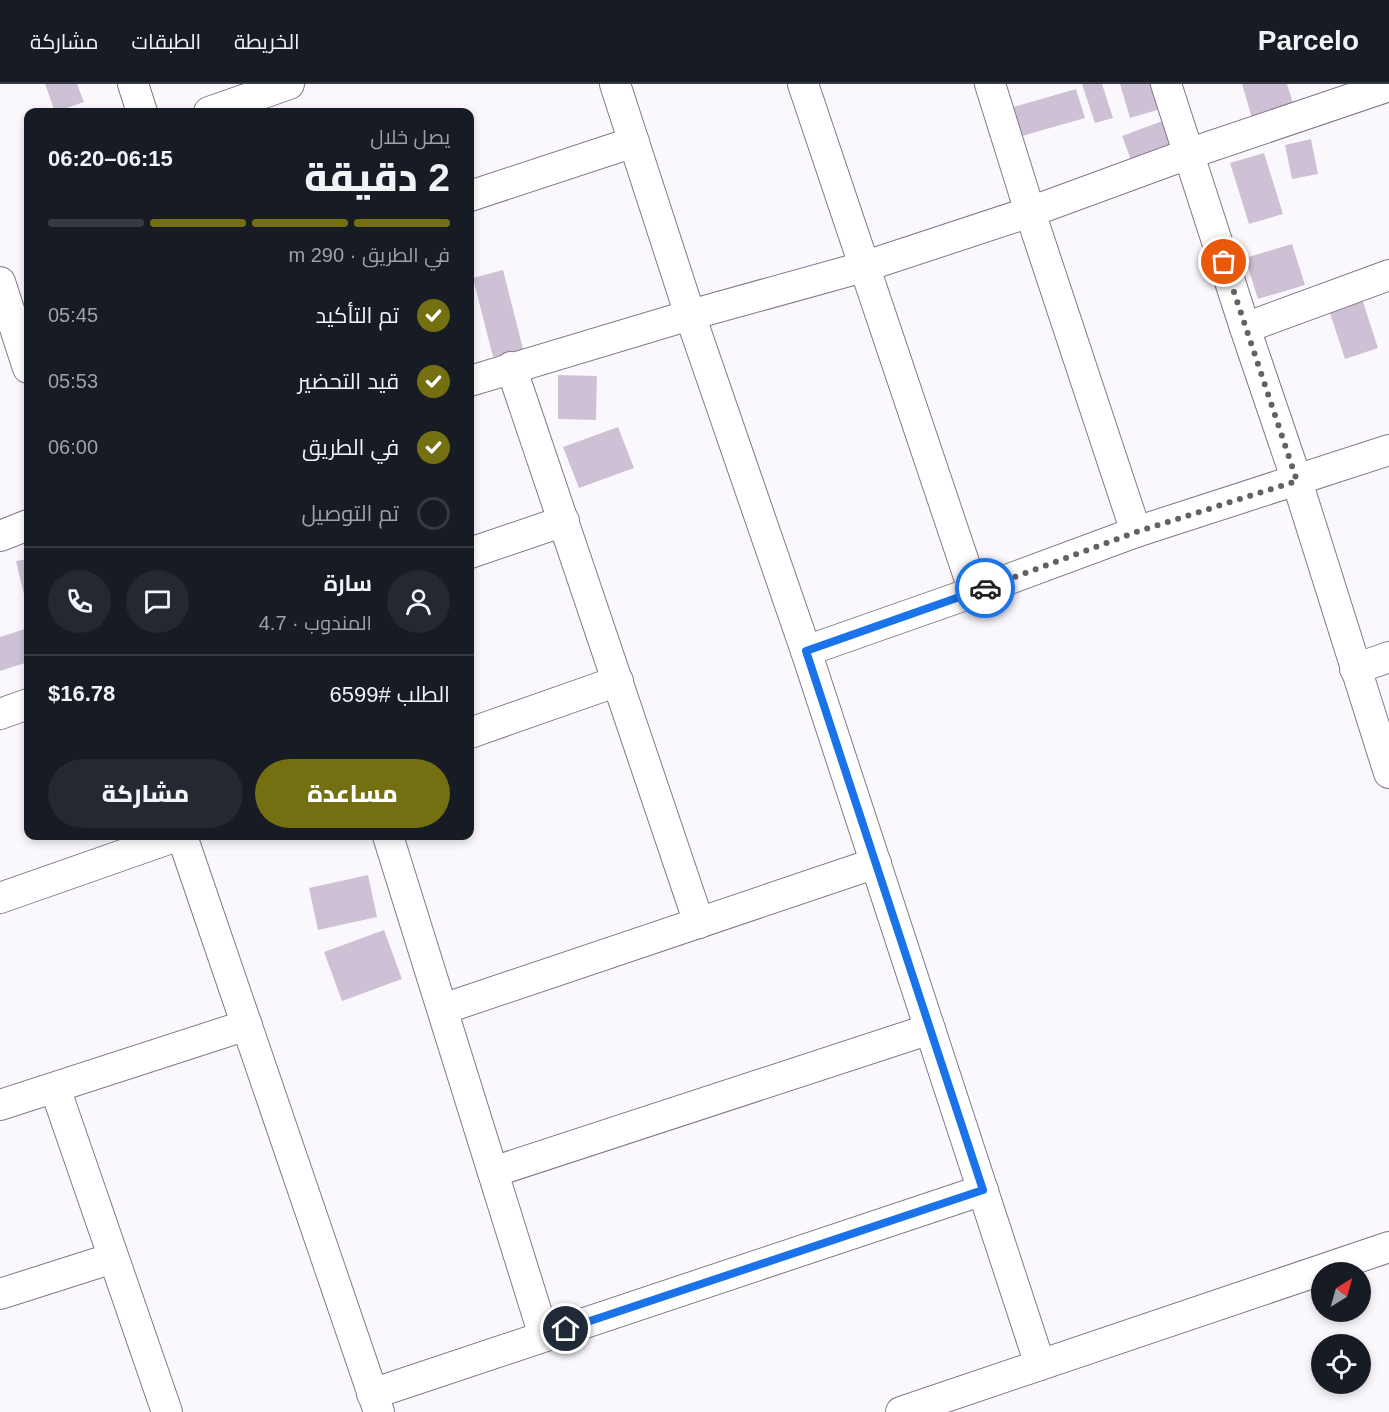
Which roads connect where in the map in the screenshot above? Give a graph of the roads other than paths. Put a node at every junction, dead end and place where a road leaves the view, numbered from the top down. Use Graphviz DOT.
graph roads {
  1 [pos="133,84"];
  2 [pos="289,84"];
  3 [pos="615,84"];
  4 [pos="803,84"];
  5 [pos="990,84"];
  6 [pos="1166,84"];
  7 [pos="1389,86"];
  8 [pos="141,108"];
  9 [pos="220,108"];
  10 [pos="634,142"];
  11 [pos="1188,154"];
  12 [pos="474,195"];
  13 [pos="1030,212"];
  14 [pos="863,267"];
  15 [pos="1389,275"];
  16 [pos="0,282"];
  17 [pos="690,315"];
  18 [pos="1245,328"];
  19 [pos="18,364"];
  20 [pos="512,367"];
  21 [pos="474,380"];
  22 [pos="1389,450"];
  23 [pos="1297,481"];
  24 [pos="564,521"];
  25 [pos="24,527"];
  26 [pos="1136,532"];
  27 [pos="0,536"];
  28 [pos="474,552"];
  29 [pos="974,592"];
  30 [pos="806,651"];
  31 [pos="1389,657"];
  32 [pos="1355,669"];
  33 [pos="618,681"];
  34 [pos="24,705"];
  35 [pos="0,714"];
  36 [pos="474,732"];
  37 [pos="1389,773"];
  38 [pos="168,840"];
  39 [pos="181,840"];
  40 [pos="389,840"];
  41 [pos="876,863"];
  42 [pos="0,898"];
  43 [pos="699,923"];
  44 [pos="442,1010"];
  45 [pos="247,1025"];
  46 [pos="930,1029"];
  47 [pos="55,1088"];
  48 [pos="0,1105"];
  49 [pos="493,1172"];
  50 [pos="983,1190"];
  51 [pos="1389,1247"];
  52 [pos="113,1258"];
  53 [pos="0,1294"];
  54 [pos="544,1336"];
  55 [pos="1040,1365"];
  56 [pos="376,1403"];
  57 [pos="938,1406"];
  58 [pos="167,1412"];
  59 [pos="901,1412"];
  1 -- 8 [label="street"];
  2 -- 9 [label="street"];
  3 -- 10 [label="street"];
  4 -- 14 [label="street"];
  5 -- 13 [label="street"];
  6 -- 11 [label="street"];
  7 -- 11 [label="street"];
  10 -- 12 [label="street"];
  10 -- 17 [label="street"];
  11 -- 13 [label="street"];
  11 -- 18 [label="street"];
  13 -- 14 [label="street"];
  13 -- 26 [label="street"];
  14 -- 17 [label="street"];
  14 -- 29 [label="street"];
  15 -- 18 [label="street"];
  16 -- 19 [label="street"];
  17 -- 20 [label="street"];
  17 -- 30 [label="street"];
  18 -- 23 [label="street"];
  20 -- 21 [label="street"];
  20 -- 24 [label="street"];
  22 -- 23 [label="street"];
  23 -- 26 [label="street"];
  23 -- 32 [label="street"];
  24 -- 28 [label="street"];
  24 -- 33 [label="street"];
  25 -- 27 [label="street"];
  26 -- 29 [label="street"];
  29 -- 30 [label="street"];
  30 -- 41 [label="street"];
  31 -- 32 [label="street"];
  32 -- 37 [label="street"];
  33 -- 36 [label="street"];
  33 -- 43 [label="street"];
  34 -- 35 [label="street"];
  38 -- 42 [label="street"];
  39 -- 45 [label="street"];
  40 -- 44 [label="street"];
  41 -- 43 [label="street"];
  41 -- 46 [label="street"];
  43 -- 44 [label="street"];
  44 -- 49 [label="street"];
  45 -- 47 [label="street"];
  45 -- 56 [label="street"];
  46 -- 49 [label="street"];
  46 -- 50 [label="street"];
  47 -- 48 [label="street"];
  47 -- 52 [label="street"];
  49 -- 54 [label="street"];
  50 -- 54 [label="street"];
  50 -- 55 [label="street"];
  51 -- 55 [label="street"];
  52 -- 53 [label="street"];
  52 -- 58 [label="street"];
  54 -- 56 [label="street"];
  55 -- 57 [label="street"];
  57 -- 59 [label="street"];
}
